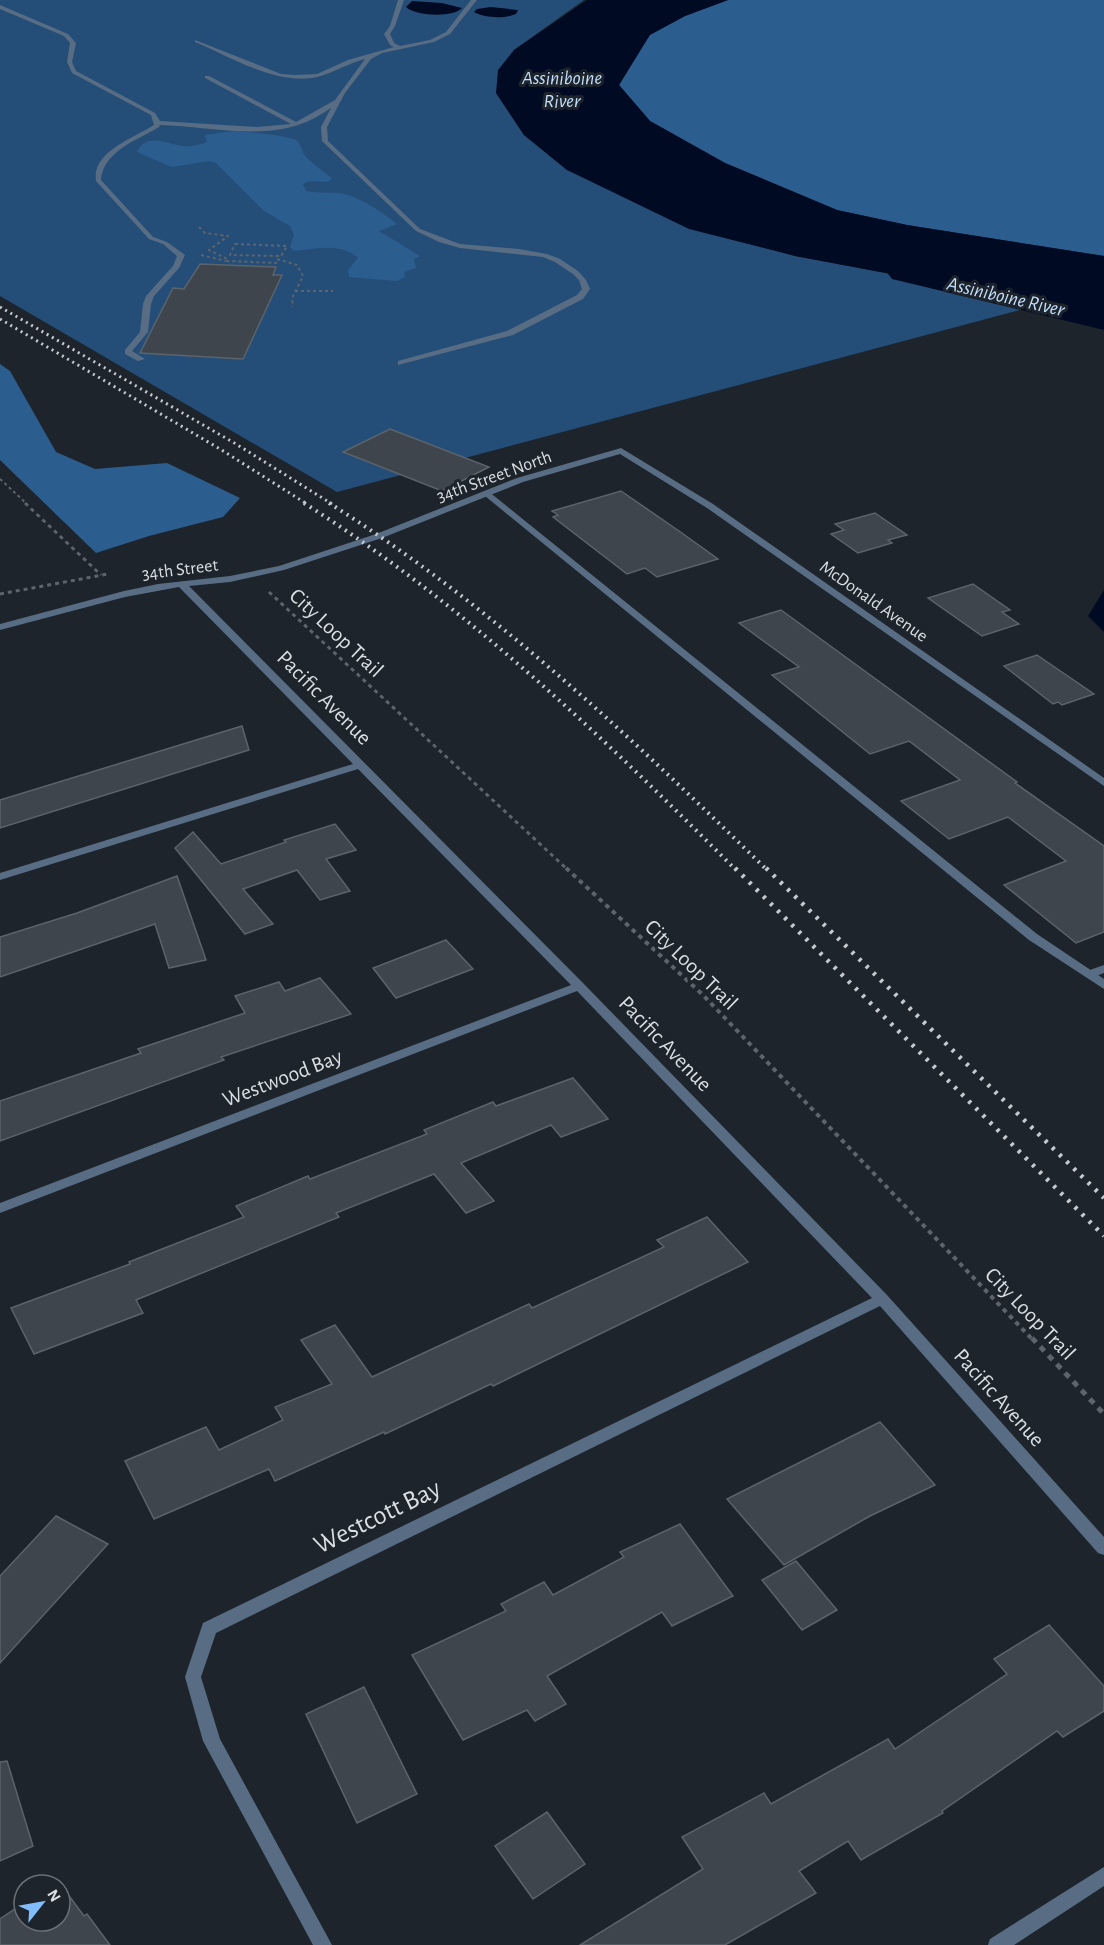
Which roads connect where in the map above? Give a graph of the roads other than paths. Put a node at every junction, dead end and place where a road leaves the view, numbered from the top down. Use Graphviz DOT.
graph roads {
  1 [pos="401,0"];
  2 [pos="474,0"];
  3 [pos="0,7"];
  4 [pos="197,41"];
  5 [pos="399,48"];
  6 [pos="371,57"];
  7 [pos="207,77"];
  8 [pos="338,101"];
  9 [pos="157,123"];
  10 [pos="296,124"];
  11 [pos="141,359"];
  12 [pos="401,363"];
  13 [pos="621,451"];
  14 [pos="488,494"];
  15 [pos="364,541"];
  16 [pos="180,585"];
  17 [pos="0,627"];
  18 [pos="360,765"];
  19 [pos="1104,783"];
  20 [pos="0,877"];
  21 [pos="1104,969"];
  22 [pos="1091,974"];
  23 [pos="1104,985"];
  24 [pos="579,986"];
  25 [pos="0,1208"];
  26 [pos="882,1299"];
  27 [pos="1104,1548"];
  28 [pos="1104,1876"];
  29 [pos="323,1945"];
  30 [pos="997,1945"];
  1 -- 5 [label="street"];
  2 -- 5 [label="street"];
  3 -- 9 [label="street"];
  4 -- 6 [label="street"];
  5 -- 6 [label="street"];
  6 -- 8 [label="street"];
  7 -- 10 [label="street"];
  8 -- 10 [label="street"];
  8 -- 12 [label="street"];
  9 -- 10 [label="street"];
  9 -- 11 [label="street"];
  13 -- 14 [label="street, 34th Street North"];
  13 -- 19 [label="street, McDonald Avenue"];
  14 -- 15 [label="street, 34th Street North"];
  14 -- 22 [label="street"];
  15 -- 16 [label="street, 34th Street"];
  16 -- 17 [label="street, 34th Street"];
  16 -- 18 [label="street, Pacific Avenue"];
  18 -- 20 [label="street"];
  18 -- 24 [label="street, Pacific Avenue"];
  21 -- 22 [label="street"];
  22 -- 23 [label="street"];
  24 -- 25 [label="street, Westwood Bay"];
  24 -- 26 [label="street, Pacific Avenue"];
  26 -- 27 [label="street, Pacific Avenue"];
  26 -- 29 [label="street, Westcott Bay"];
  28 -- 30 [label="street"];
}
